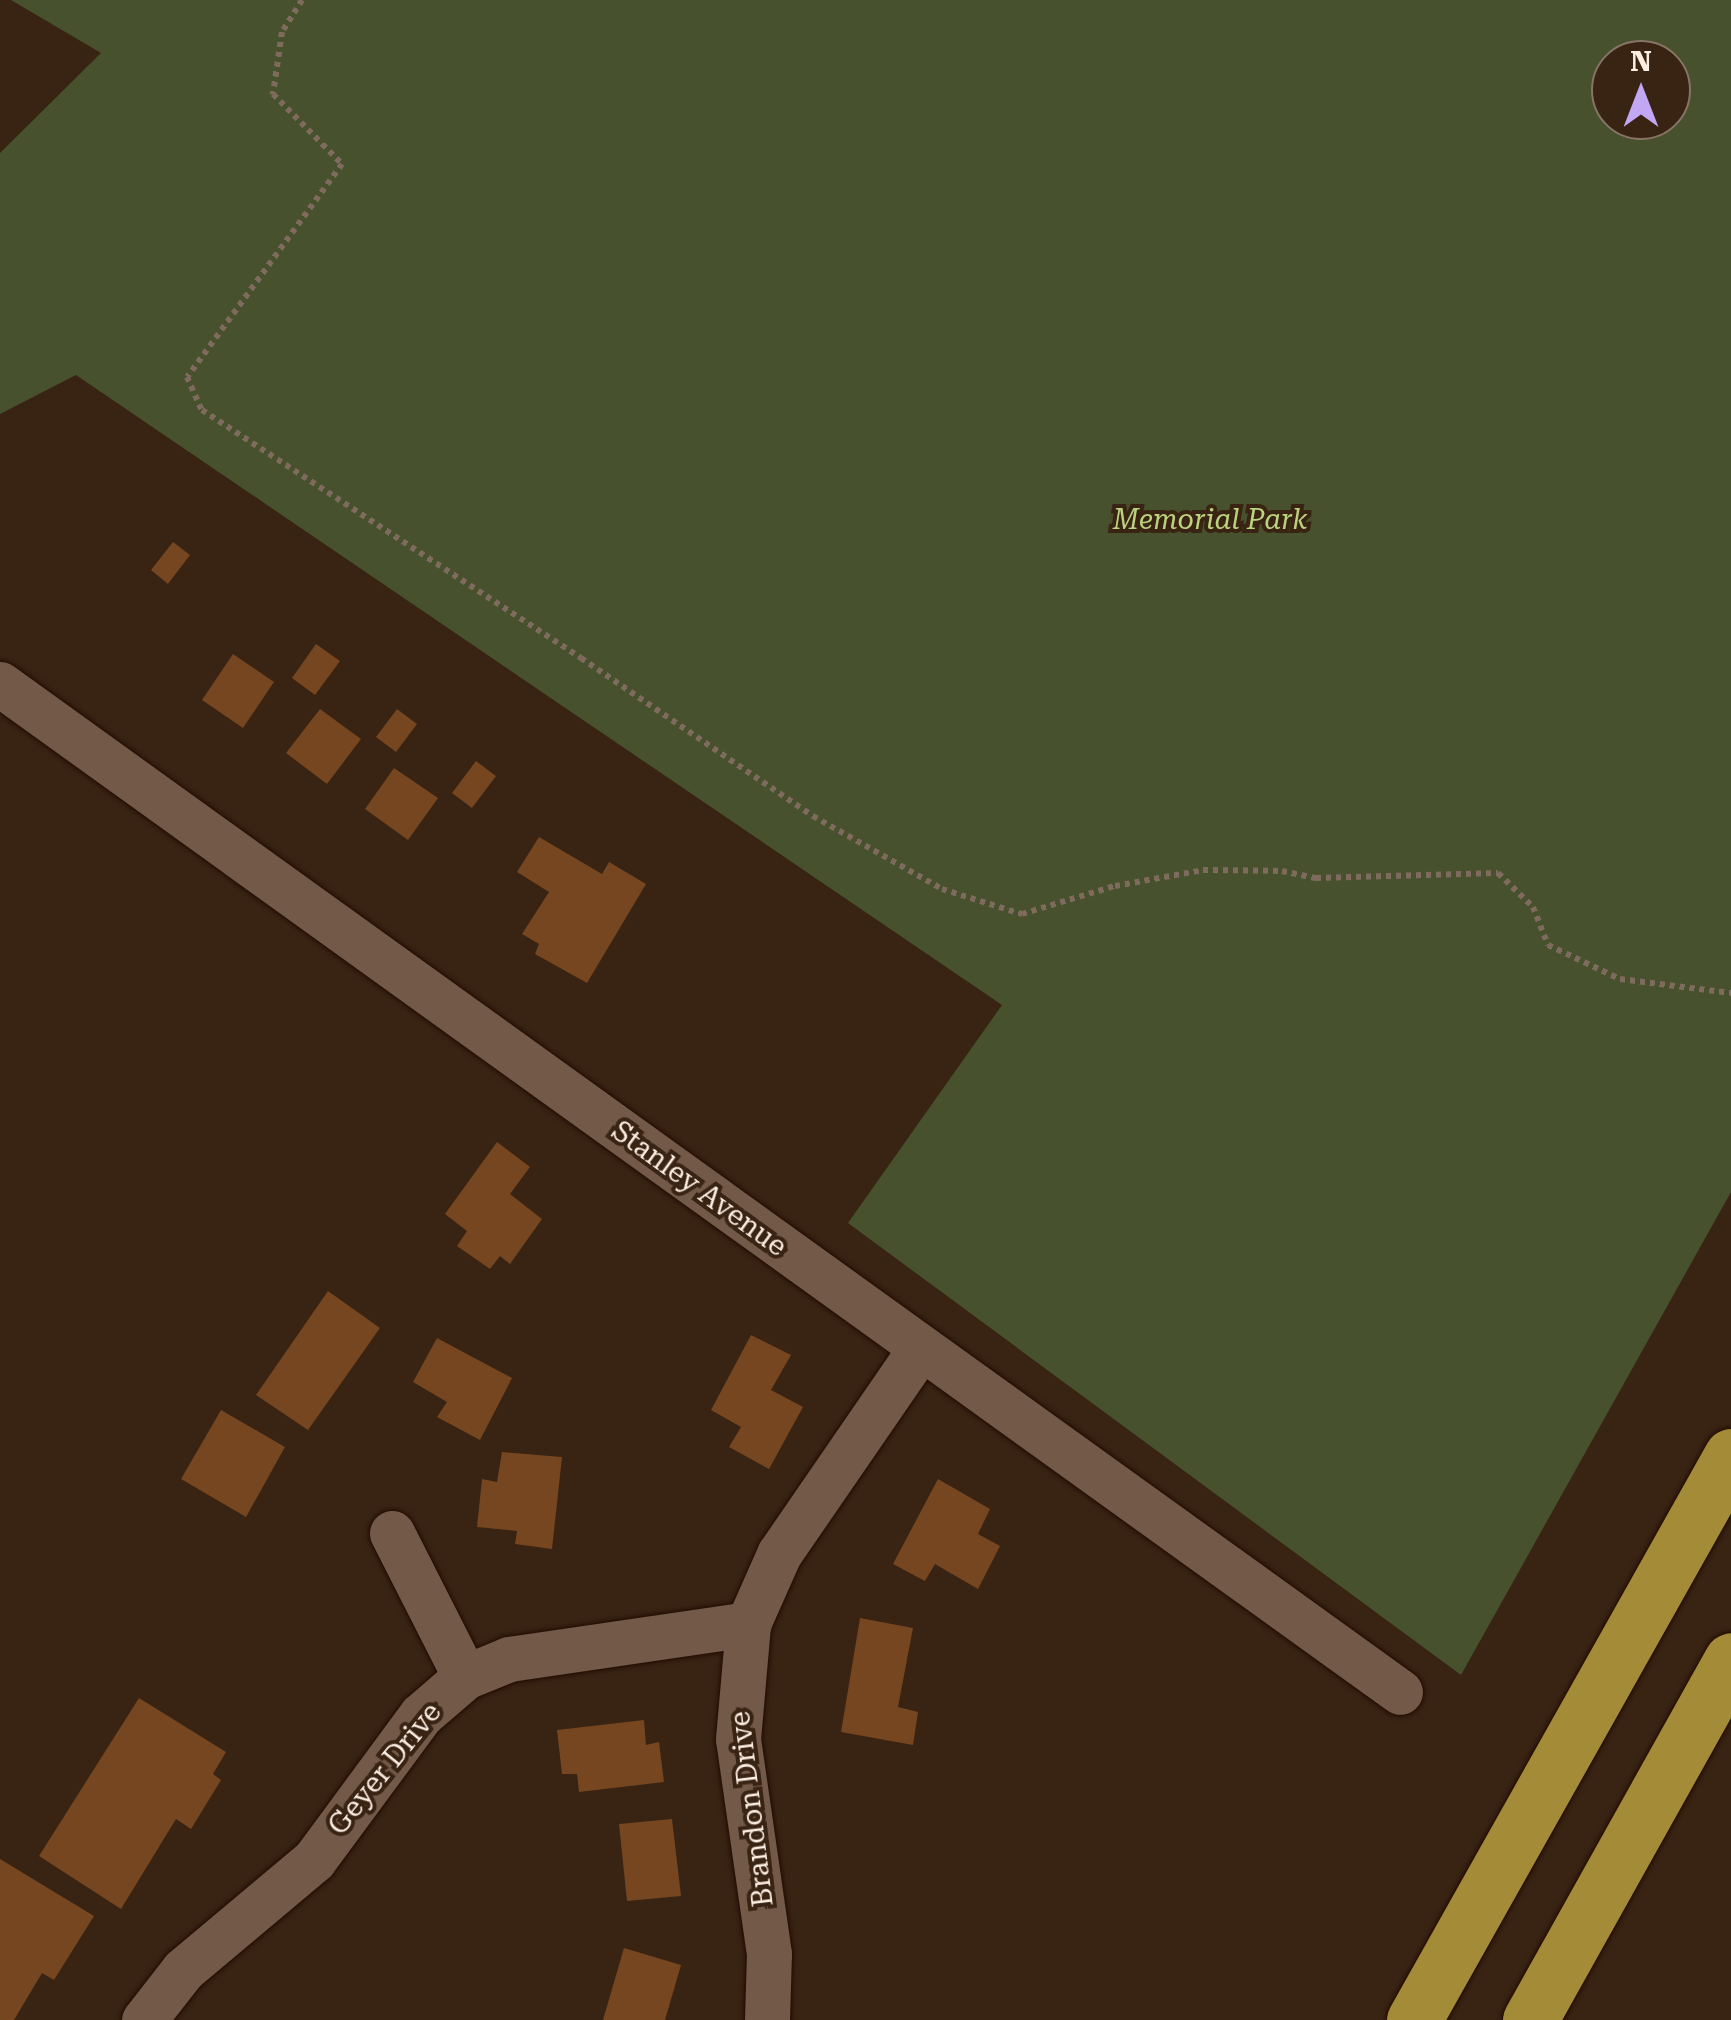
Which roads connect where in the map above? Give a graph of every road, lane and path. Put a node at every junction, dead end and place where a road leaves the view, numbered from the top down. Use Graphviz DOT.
graph roads {
  1 [pos="302,0"];
  2 [pos="0,684"];
  3 [pos="1731,993"];
  4 [pos="920,1349"];
  5 [pos="1731,1456"];
  6 [pos="392,1533"];
  7 [pos="748,1624"];
  8 [pos="1731,1660"];
  9 [pos="465,1677"];
  10 [pos="1400,1692"];
  11 [pos="144,2020"];
  12 [pos="767,2020"];
  13 [pos="1414,2020"];
  14 [pos="1530,2020"];
  1 -- 3 [label="path"];
  2 -- 4 [label="street, Stanley Avenue"];
  4 -- 7 [label="street, Brandon Drive"];
  4 -- 10 [label="street, Stanley Avenue"];
  5 -- 13 [label="highway"];
  6 -- 9 [label="street"];
  7 -- 9 [label="street, Geyer Drive"];
  7 -- 12 [label="street, Brandon Drive"];
  8 -- 14 [label="highway"];
  9 -- 11 [label="street, Geyer Drive"];
}
